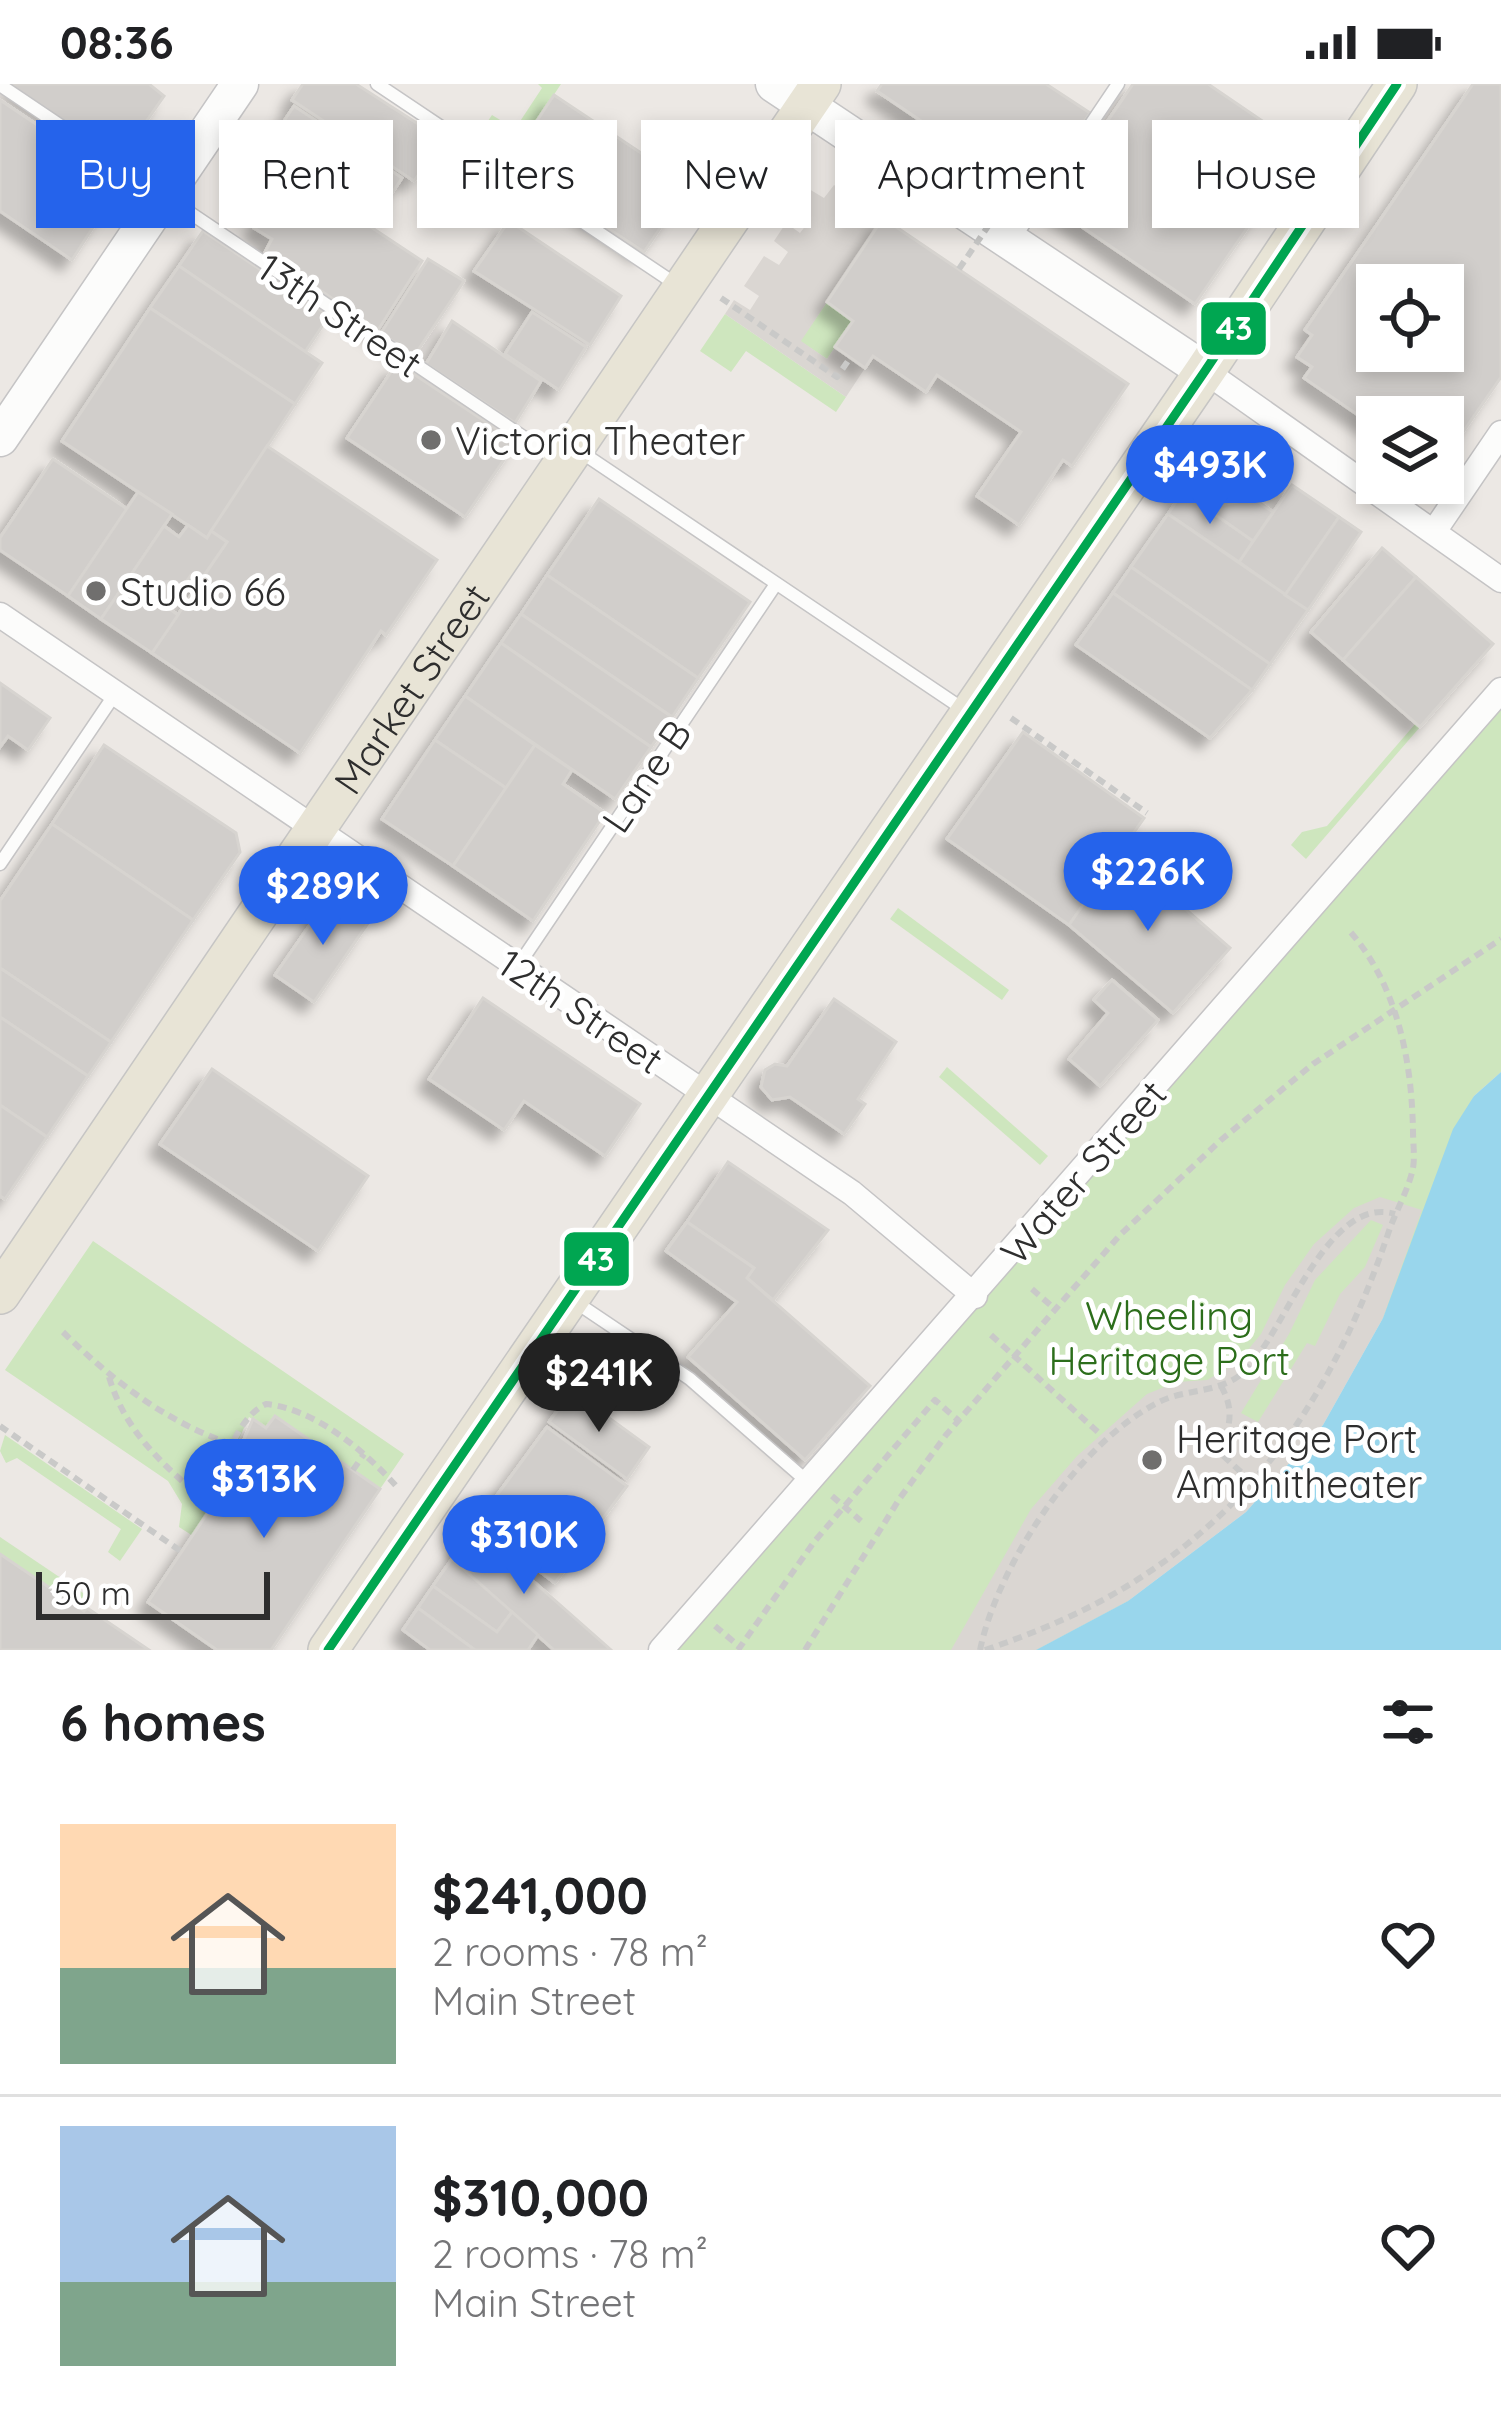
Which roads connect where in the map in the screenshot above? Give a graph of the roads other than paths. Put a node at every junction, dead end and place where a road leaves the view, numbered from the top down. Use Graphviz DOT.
graph roads {
  1 [pos="240,84"];
  2 [pos="377,84"];
  3 [pos="1118,84"];
  4 [pos="1397,84"];
  5 [pos="0,85"];
  6 [pos="800,91"];
  7 [pos="52,120"];
  8 [pos="195,150"];
  9 [pos="195,216"];
  10 [pos="142,228"];
  11 [pos="1011,242"];
  12 [pos="681,288"];
  13 [pos="1205,370"];
  14 [pos="1501,433"];
  15 [pos="0,438"];
  16 [pos="568,455"];
  17 [pos="1435,530"];
  18 [pos="1501,580"];
  19 [pos="776,584"];
  20 [pos="0,615"];
  21 [pos="1501,690"];
  22 [pos="115,694"];
  23 [pos="968,713"];
  24 [pos="312,829"];
  25 [pos="0,864"];
  26 [pos="517,968"];
  27 [pos="705,1095"];
  28 [pos="0,1294"];
  29 [pos="974,1296"];
  30 [pos="568,1297"];
  31 [pos="811,1481"];
  32 [pos="328,1650"];
  33 [pos="661,1650"];
  1 -- 8 [label="street"];
  2 -- 12 [label="lane"];
  3 -- 11 [label="lane"];
  4 -- 13 [label="main road"];
  5 -- 7 [label="lane, 13th Street"];
  6 -- 11 [label="street"];
  6 -- 12 [label="main road, Market Street"];
  9 -- 16 [label="lane, 13th Street"];
  10 -- 15 [label="street"];
  11 -- 13 [label="street"];
  12 -- 16 [label="main road, Market Street"];
  13 -- 17 [label="street"];
  13 -- 23 [label="main road"];
  14 -- 17 [label="street"];
  16 -- 19 [label="lane, 13th Street"];
  16 -- 24 [label="main road, Market Street"];
  17 -- 18 [label="street"];
  19 -- 23 [label="lane, 13th Street"];
  19 -- 26 [label="lane, Lane B"];
  20 -- 22 [label="street, 12th Street"];
  21 -- 29 [label="street, Water Street"];
  22 -- 24 [label="street, 12th Street"];
  22 -- 25 [label="lane"];
  23 -- 27 [label="main road"];
  24 -- 26 [label="street, 12th Street"];
  24 -- 28 [label="main road, Market Street"];
  26 -- 27 [label="street, 12th Street"];
  27 -- 29 [label="street, 12th Street"];
  27 -- 30 [label="main road"];
  29 -- 31 [label="street, Water Street"];
  30 -- 31 [label="lane"];
  30 -- 32 [label="main road"];
  31 -- 33 [label="street, Water Street"];
}
